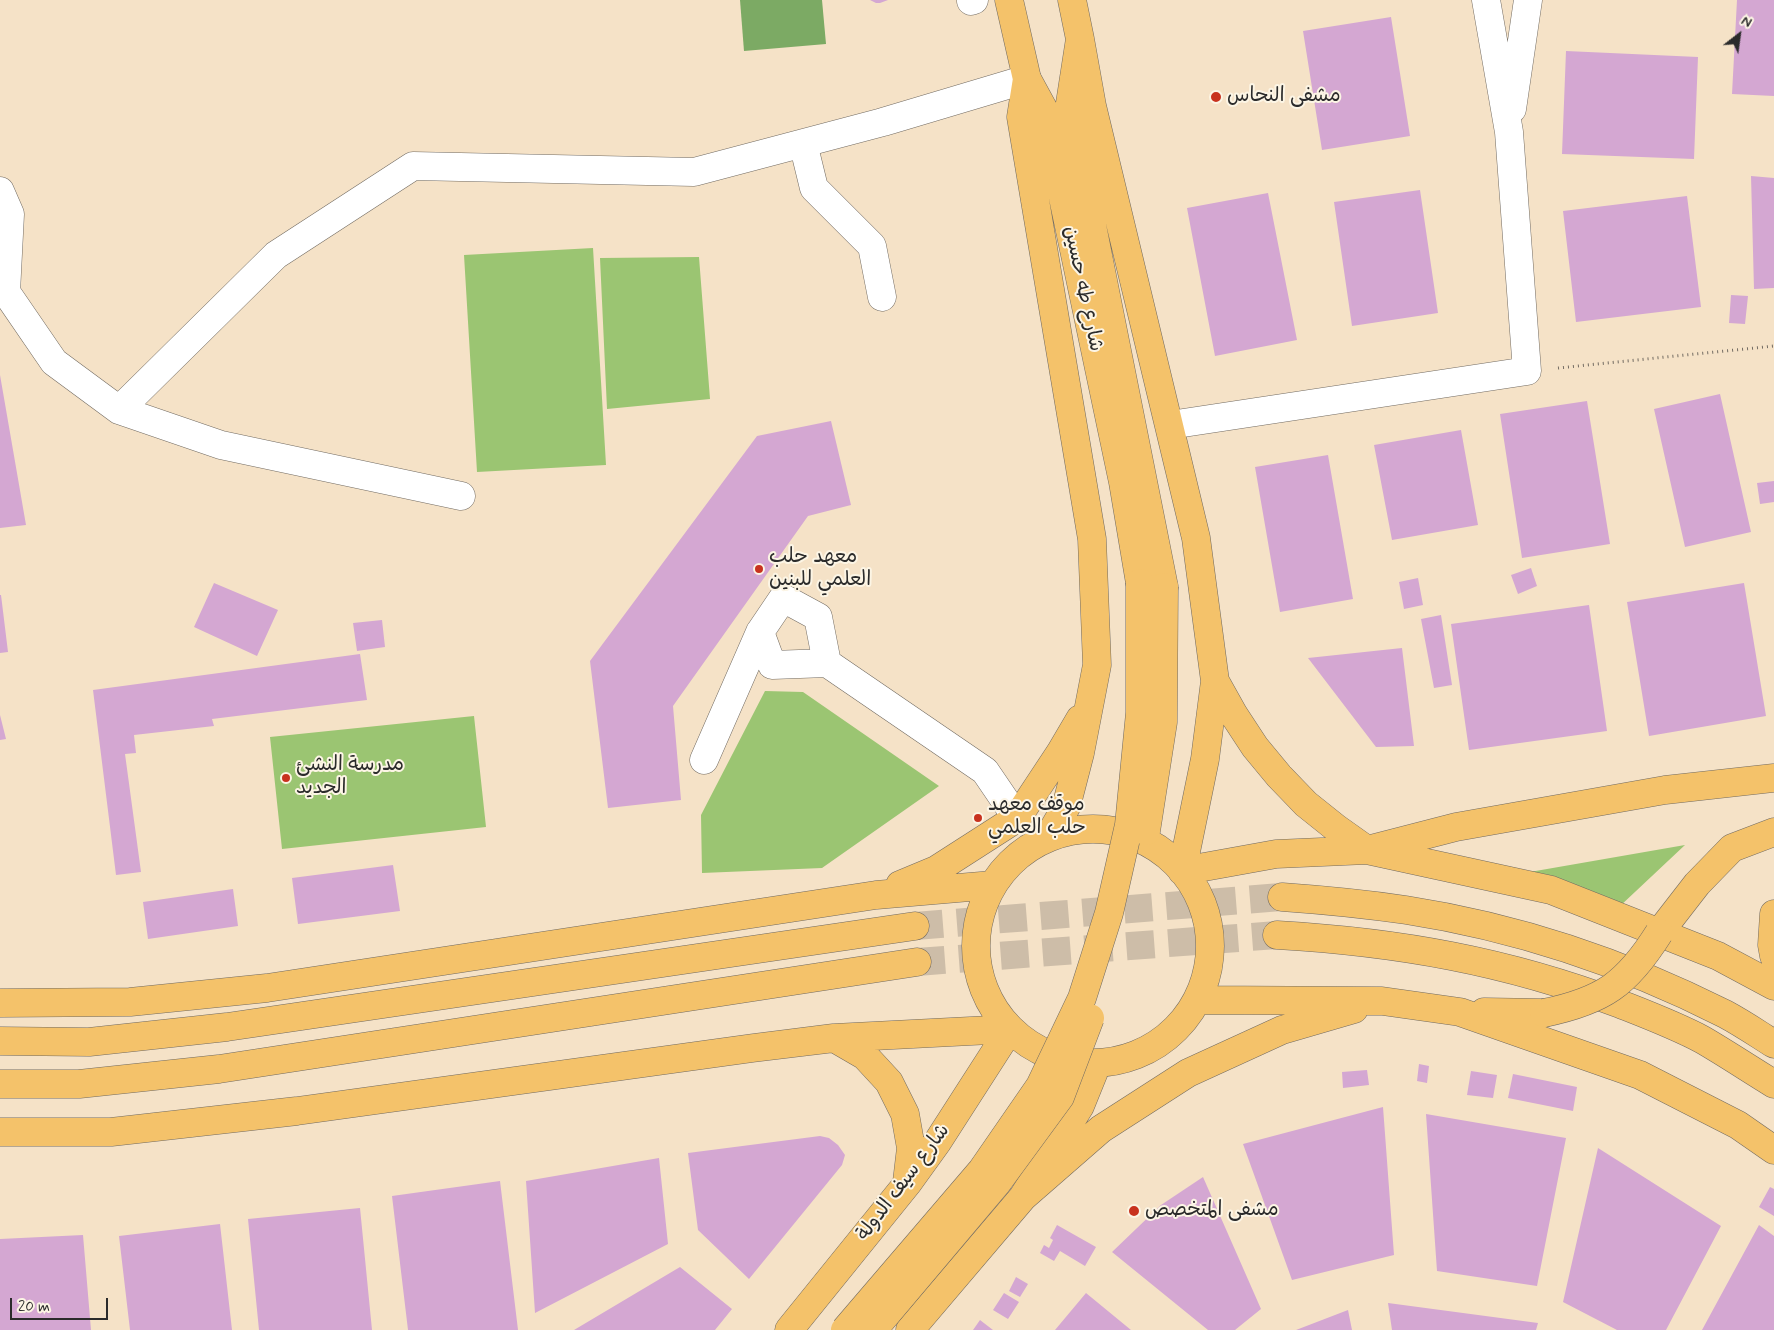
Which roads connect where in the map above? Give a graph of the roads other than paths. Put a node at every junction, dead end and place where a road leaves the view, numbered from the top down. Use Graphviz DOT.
graph roads {
  1 [pos="1009,0"];
  2 [pos="1072,0"];
  3 [pos="1486,0"];
  4 [pos="1528,0"];
  5 [pos="1080,39"];
  6 [pos="1027,79"];
  7 [pos="1509,132"];
  8 [pos="803,144"];
  9 [pos="0,191"];
  10 [pos="882,297"];
  11 [pos="119,410"];
  12 [pos="1170,426"];
  13 [pos="461,496"];
  14 [pos="1152,585"];
  15 [pos="760,632"];
  16 [pos="827,663"];
  17 [pos="1215,681"];
  18 [pos="1092,700"];
  19 [pos="704,760"];
  20 [pos="1774,778"];
  21 [pos="1017,818"];
  22 [pos="1774,832"];
  23 [pos="1048,838"];
  24 [pos="1367,850"];
  25 [pos="1182,871"];
  26 [pos="993,885"];
  27 [pos="876,895"];
  28 [pos="1282,897"];
  29 [pos="1774,914"];
  30 [pos="915,926"];
  31 [pos="1659,933"];
  32 [pos="1277,935"];
  33 [pos="1774,956"];
  34 [pos="917,962"];
  35 [pos="1774,986"];
  36 [pos="1198,1000"];
  37 [pos="1382,1001"];
  38 [pos="0,1003"];
  39 [pos="1460,1012"];
  40 [pos="1010,1029"];
  41 [pos="834,1038"];
  42 [pos="0,1041"];
  43 [pos="1774,1044"];
  44 [pos="1097,1064"];
  45 [pos="0,1084"];
  46 [pos="1774,1084"];
  47 [pos="0,1132"];
  48 [pos="1774,1150"];
  49 [pos="907,1184"];
  50 [pos="1023,1197"];
  51 [pos="789,1330"];
  52 [pos="845,1330"];
  53 [pos="873,1330"];
  54 [pos="910,1330"];
  1 -- 6 [label="main road, شارع طه حسين"];
  2 -- 5 [label="main road, شارع طه حسين"];
  3 -- 7 [label="street"];
  4 -- 7 [label="street"];
  5 -- 12 [label="main road"];
  5 -- 14 [label="main road, شارع طه حسين"];
  6 -- 8 [label="street"];
  6 -- 14 [label="main road, شارع طه حسين"];
  6 -- 18 [label="main road"];
  7 -- 12 [label="street"];
  8 -- 10 [label="street"];
  8 -- 11 [label="street"];
  9 -- 11 [label="street"];
  11 -- 13 [label="street"];
  12 -- 17 [label="main road"];
  14 -- 52 [label="main road, bridge"];
  14 -- 53 [label="main road, bridge"];
  15 -- 16 [label="street"];
  15 -- 16 [label="street"];
  15 -- 19 [label="street"];
  16 -- 21 [label="street"];
  17 -- 24 [label="main road"];
  17 -- 25 [label="main road"];
  18 -- 21 [label="main road"];
  18 -- 23 [label="main road"];
  20 -- 24 [label="main road"];
  21 -- 27 [label="main road"];
  22 -- 31 [label="main road"];
  23 -- 25 [label="main road"];
  23 -- 26 [label="main road"];
  24 -- 25 [label="main road"];
  24 -- 31 [label="main road"];
  25 -- 36 [label="main road"];
  26 -- 27 [label="main road"];
  26 -- 40 [label="main road"];
  27 -- 38 [label="main road"];
  28 -- 43 [label="main road"];
  29 -- 33 [label="main road"];
  30 -- 42 [label="main road"];
  31 -- 35 [label="main road"];
  31 -- 39 [label="main road, bridge"];
  32 -- 46 [label="main road"];
  34 -- 45 [label="main road"];
  36 -- 37 [label="main road"];
  36 -- 44 [label="main road"];
  37 -- 39 [label="main road"];
  37 -- 50 [label="main road"];
  39 -- 48 [label="main road"];
  40 -- 41 [label="main road"];
  40 -- 44 [label="main road"];
  40 -- 49 [label="main road, شارع سيف الدولة"];
  41 -- 47 [label="main road"];
  41 -- 49 [label="main road"];
  44 -- 50 [label="main road"];
  49 -- 51 [label="main road, شارع سيف الدولة"];
  50 -- 54 [label="main road"];
}
